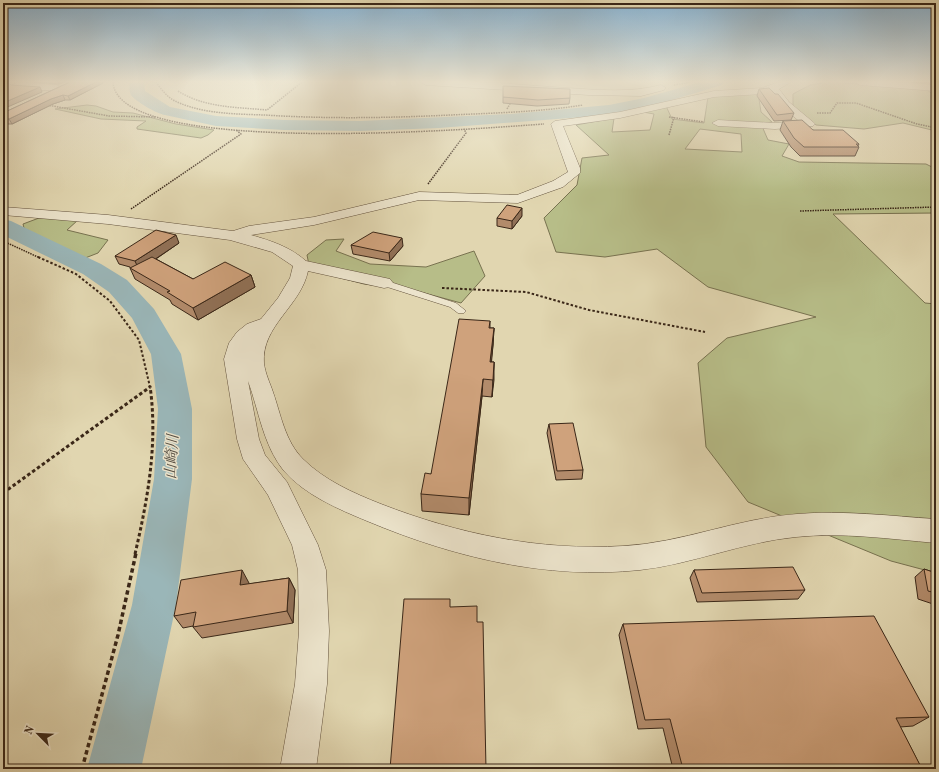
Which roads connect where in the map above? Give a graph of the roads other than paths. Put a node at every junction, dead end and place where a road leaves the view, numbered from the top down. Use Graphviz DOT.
graph roads {
  1 [pos="595,118"];
  2 [pos="803,118"];
  3 [pos="718,123"];
  4 [pos="3,211"];
  5 [pos="235,236"];
  6 [pos="301,265"];
  7 [pos="384,283"];
  8 [pos="461,312"];
  9 [pos="268,323"];
  10 [pos="936,531"];
  11 [pos="298,769"];
  1 -- 5 [label="street"];
  2 -- 3 [label="street"];
  4 -- 5 [label="street"];
  5 -- 6 [label="street"];
  6 -- 7 [label="street"];
  6 -- 9 [label="street"];
  7 -- 8 [label="lane"];
  9 -- 10 [label="street"];
  9 -- 11 [label="street"];
}
